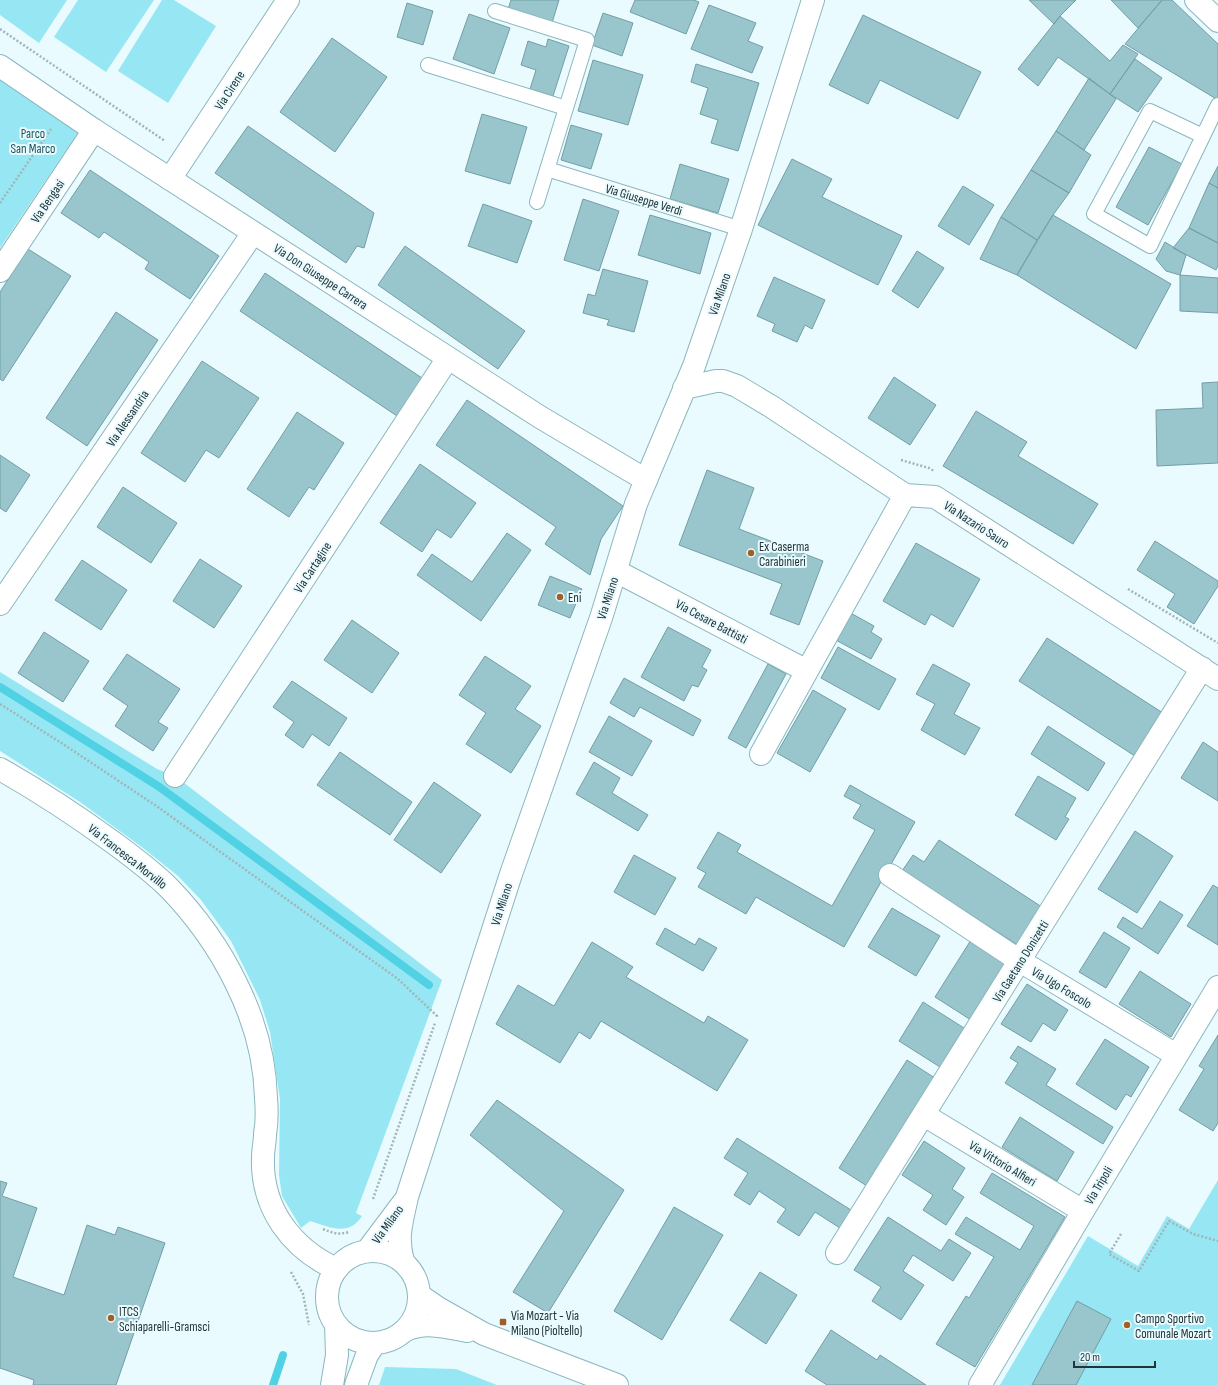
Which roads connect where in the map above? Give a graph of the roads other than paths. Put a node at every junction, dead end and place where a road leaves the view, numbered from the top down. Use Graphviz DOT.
graph roads {
  1 [pos="288,0"];
  2 [pos="813,0"];
  3 [pos="1196,0"];
  4 [pos="495,12"];
  5 [pos="1218,21"];
  6 [pos="428,65"];
  7 [pos="0,66"];
  8 [pos="1218,105"];
  9 [pos="566,108"];
  10 [pos="94,130"];
  11 [pos="1203,136"];
  12 [pos="547,169"];
  13 [pos="170,179"];
  14 [pos="537,202"];
  15 [pos="741,229"];
  16 [pos="253,233"];
  17 [pos="0,272"];
  18 [pos="448,358"];
  19 [pos="684,388"];
  20 [pos="646,480"];
  21 [pos="905,495"];
  22 [pos="616,571"];
  23 [pos="0,604"];
  24 [pos="807,671"];
  25 [pos="1210,673"];
  26 [pos="761,754"];
  27 [pos="0,768"];
  28 [pos="175,776"];
  29 [pos="890,875"];
  30 [pos="1020,961"];
  31 [pos="1218,987"];
  32 [pos="1176,1055"];
  33 [pos="924,1114"];
  34 [pos="406,1197"];
  35 [pos="1083,1211"];
  36 [pos="367,1251"];
  37 [pos="837,1253"];
  38 [pos="403,1261"];
  39 [pos="336,1269"];
  40 [pos="419,1295"];
  41 [pos="336,1325"];
  42 [pos="406,1330"];
  43 [pos="484,1334"];
  44 [pos="375,1343"];
  45 [pos="332,1385"];
  46 [pos="356,1385"];
  47 [pos="617,1385"];
  48 [pos="980,1385"];
  1 -- 13 [label="street, Via Cirene"];
  2 -- 15 [label="street, Via Milano"];
  3 -- 5 [label="street"];
  4 -- 9 [label="lane"];
  6 -- 9 [label="lane"];
  7 -- 10 [label="street, Via Don Giuseppe Carrera"];
  8 -- 11 [label="lane"];
  9 -- 12 [label="lane"];
  10 -- 13 [label="street, Via Don Giuseppe Carrera"];
  10 -- 17 [label="street, Via Bengasi"];
  11 -- 11 [label="lane"];
  12 -- 14 [label="lane"];
  12 -- 15 [label="lane, Via Giuseppe Verdi"];
  13 -- 16 [label="street, Via Don Giuseppe Carrera"];
  15 -- 19 [label="street, Via Milano"];
  16 -- 18 [label="street, Via Don Giuseppe Carrera"];
  16 -- 23 [label="street, Via Alessandria"];
  18 -- 20 [label="street, Via Don Giuseppe Carrera"];
  18 -- 28 [label="street, Via Cartagine"];
  19 -- 20 [label="street, Via Milano"];
  19 -- 21 [label="street, Via Nazario Sauro"];
  20 -- 22 [label="street, Via Milano"];
  21 -- 24 [label="street"];
  21 -- 25 [label="street, Via Nazario Sauro"];
  22 -- 24 [label="street, Via Cesare Battisti"];
  22 -- 34 [label="street, Via Milano"];
  24 -- 26 [label="street"];
  25 -- 30 [label="street, Via Gaetano Donizetti"];
  27 -- 39 [label="street, Via Francesca Morvillo"];
  29 -- 30 [label="street, Via Ugo Foscolo"];
  30 -- 32 [label="street, Via Ugo Foscolo"];
  30 -- 33 [label="street, Via Gaetano Donizetti"];
  31 -- 32 [label="street, Via Tripoli"];
  32 -- 35 [label="street, Via Tripoli"];
  33 -- 35 [label="street, Via Vittorio Alfieri"];
  33 -- 37 [label="street, Via Gaetano Donizetti"];
  34 -- 36 [label="street, Via Milano"];
  34 -- 38 [label="street, Via Milano"];
  35 -- 48 [label="street, Via Tripoli"];
  36 -- 38 [label="street"];
  36 -- 39 [label="street"];
  38 -- 40 [label="street"];
  39 -- 41 [label="street"];
  40 -- 42 [label="street"];
  40 -- 43 [label="street"];
  41 -- 44 [label="street"];
  41 -- 45 [label="street"];
  42 -- 43 [label="street"];
  42 -- 44 [label="street"];
  43 -- 47 [label="street"];
  44 -- 46 [label="street"];
}
